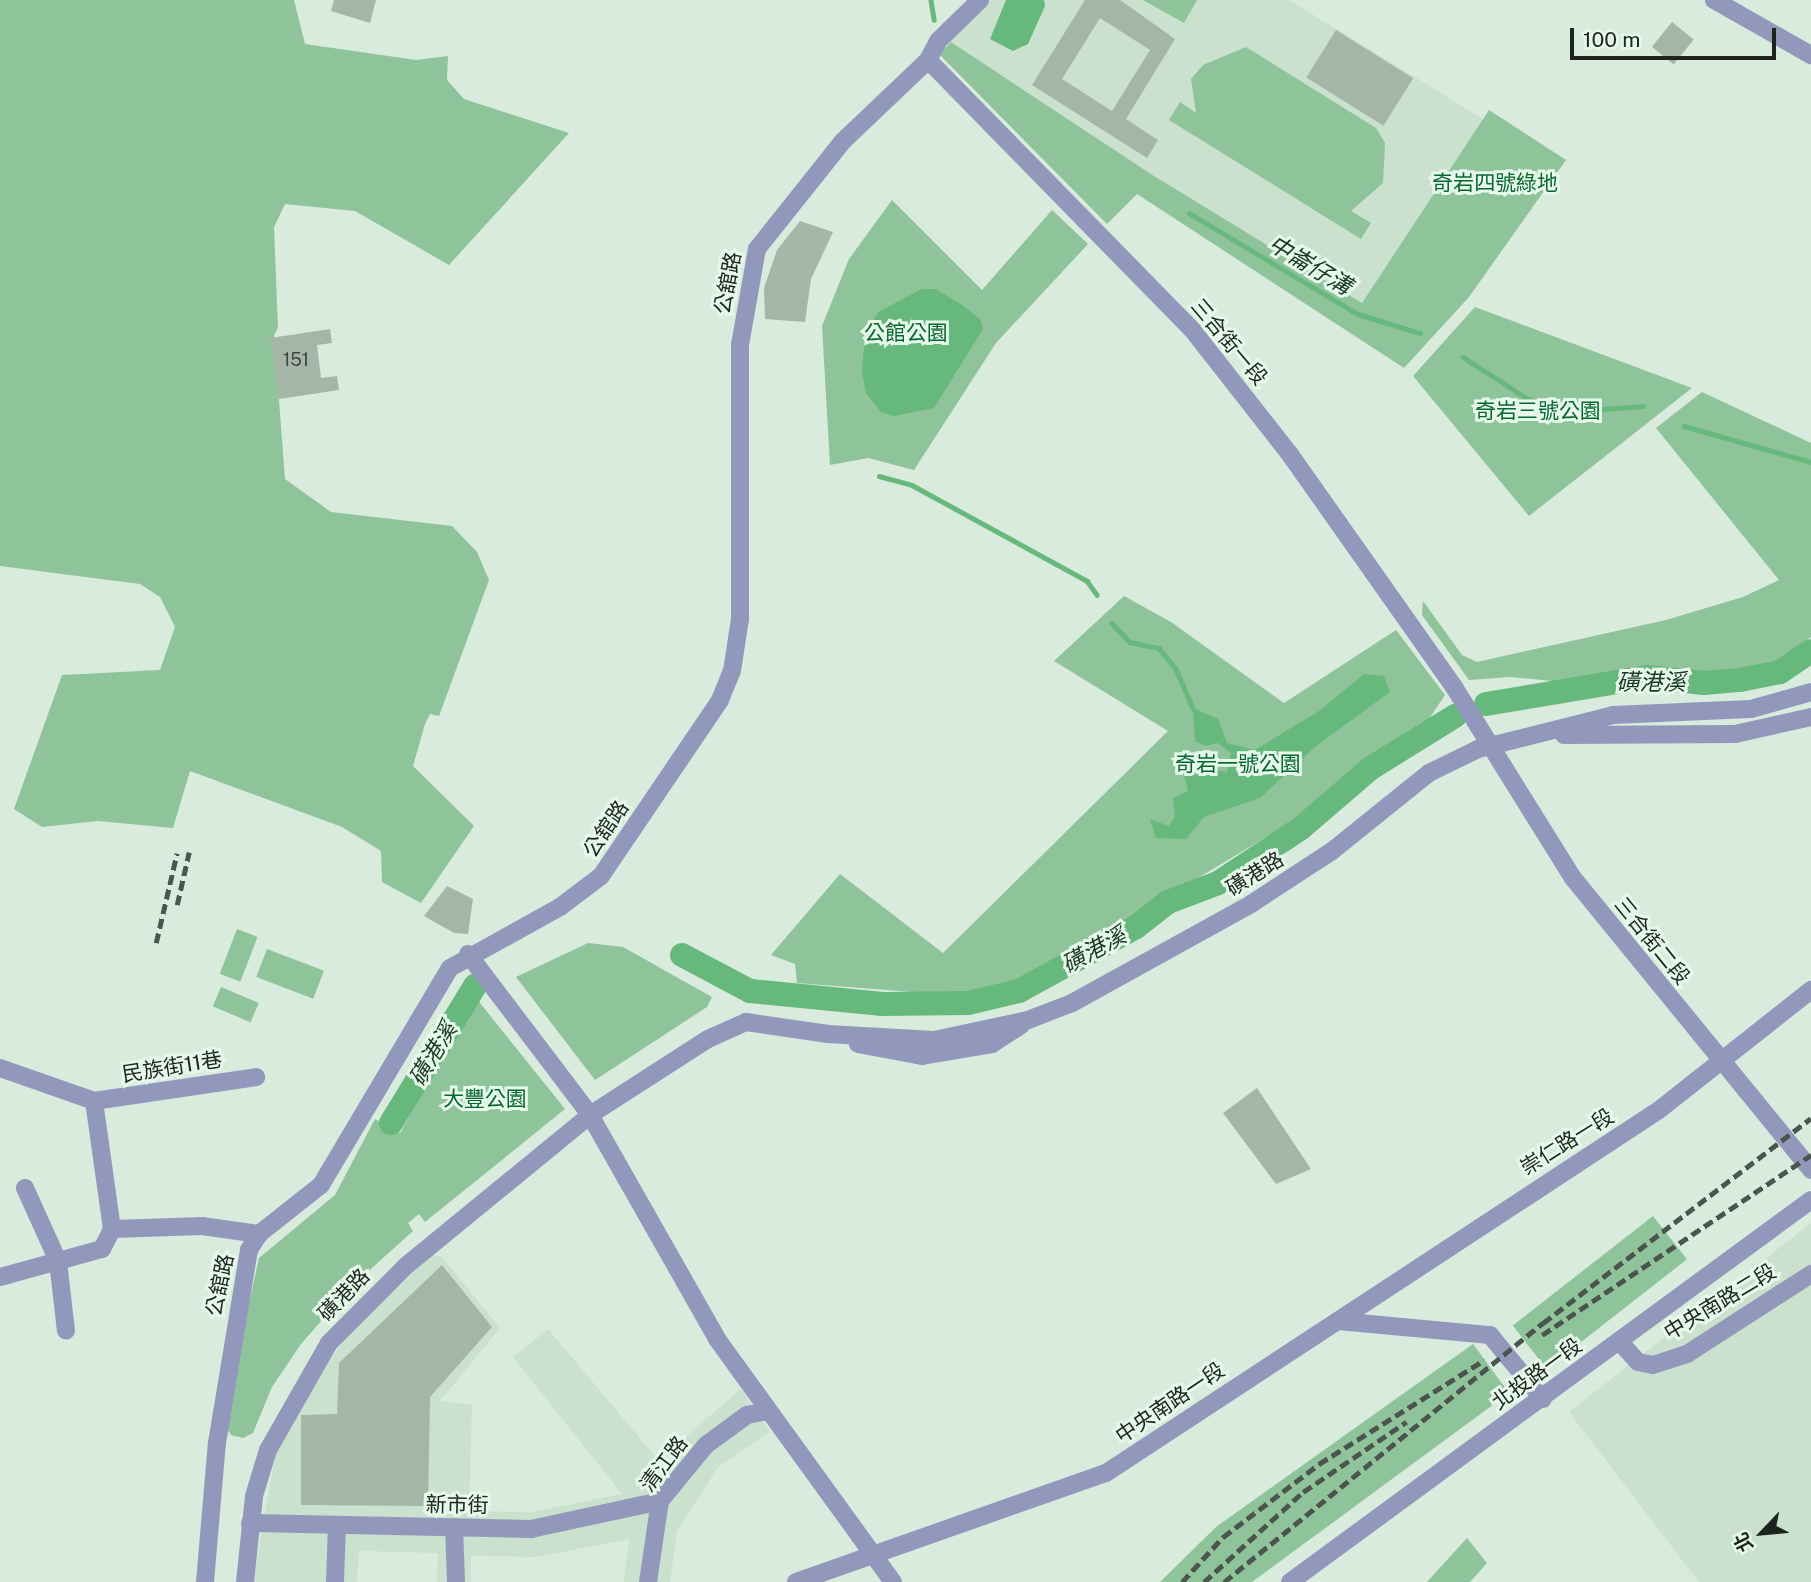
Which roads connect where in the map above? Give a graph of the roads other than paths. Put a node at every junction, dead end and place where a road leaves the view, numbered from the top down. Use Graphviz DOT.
graph roads {
  1 [pos="980,0"];
  2 [pos="1714,0"];
  3 [pos="1811,55"];
  4 [pos="928,60"];
  5 [pos="1811,692"];
  6 [pos="1811,717"];
  7 [pos="1479,725"];
  8 [pos="1491,744"];
  9 [pos="474,961"];
  10 [pos="1811,990"];
  11 [pos="1722,1064"];
  12 [pos="0,1068"];
  13 [pos="256,1077"];
  14 [pos="94,1101"];
  15 [pos="590,1115"];
  16 [pos="1811,1170"];
  17 [pos="26,1188"];
  18 [pos="1811,1200"];
  19 [pos="112,1229"];
  20 [pos="259,1234"];
  21 [pos="58,1261"];
  22 [pos="1811,1274"];
  23 [pos="0,1277"];
  24 [pos="1338,1321"];
  25 [pos="66,1331"];
  26 [pos="1619,1341"];
  27 [pos="1543,1399"];
  28 [pos="768,1410"];
  29 [pos="660,1501"];
  30 [pos="250,1523"];
  31 [pos="337,1525"];
  32 [pos="454,1527"];
  33 [pos="876,1557"];
  34 [pos="205,1582"];
  35 [pos="245,1582"];
  36 [pos="335,1582"];
  37 [pos="456,1582"];
  38 [pos="648,1582"];
  39 [pos="796,1582"];
  40 [pos="893,1582"];
  41 [pos="1290,1582"];
  1 -- 4 [label="street, 公舘路"];
  2 -- 3 [label="street"];
  4 -- 7 [label="street, 三合街一段"];
  4 -- 9 [label="street, 公舘路"];
  5 -- 8 [label="street, 磺港路"];
  6 -- 8 [label="street, 磺港路"];
  7 -- 8 [label="street, 三合街二段"];
  8 -- 11 [label="street, 三合街二段"];
  8 -- 15 [label="street, 磺港路"];
  9 -- 15 [label="street"];
  9 -- 20 [label="street, 公舘路"];
  10 -- 11 [label="street, 崇仁路一段"];
  11 -- 16 [label="street, 三合街二段"];
  11 -- 24 [label="street, 崇仁路一段"];
  12 -- 14 [label="street"];
  13 -- 14 [label="street, 民族街11巷"];
  14 -- 19 [label="street"];
  15 -- 28 [label="street"];
  15 -- 30 [label="street, 磺港路"];
  17 -- 21 [label="street"];
  18 -- 26 [label="street, 北投路一段"];
  19 -- 20 [label="street"];
  19 -- 21 [label="street"];
  20 -- 34 [label="street, 公舘路"];
  21 -- 23 [label="street"];
  21 -- 25 [label="street"];
  22 -- 26 [label="street, 中央南路二段"];
  24 -- 27 [label="street"];
  24 -- 33 [label="street, 中央南路一段"];
  26 -- 27 [label="street, 北投路一段"];
  27 -- 41 [label="street, 北投路一段"];
  28 -- 29 [label="street, 清江路"];
  28 -- 33 [label="street"];
  29 -- 32 [label="street, 新市街"];
  29 -- 38 [label="street, 清江路"];
  30 -- 31 [label="street, 新市街"];
  30 -- 35 [label="street, 磺港路"];
  31 -- 32 [label="street, 新市街"];
  31 -- 36 [label="street"];
  32 -- 37 [label="street"];
  33 -- 39 [label="street, 中央南路一段"];
  33 -- 40 [label="street"];
}
